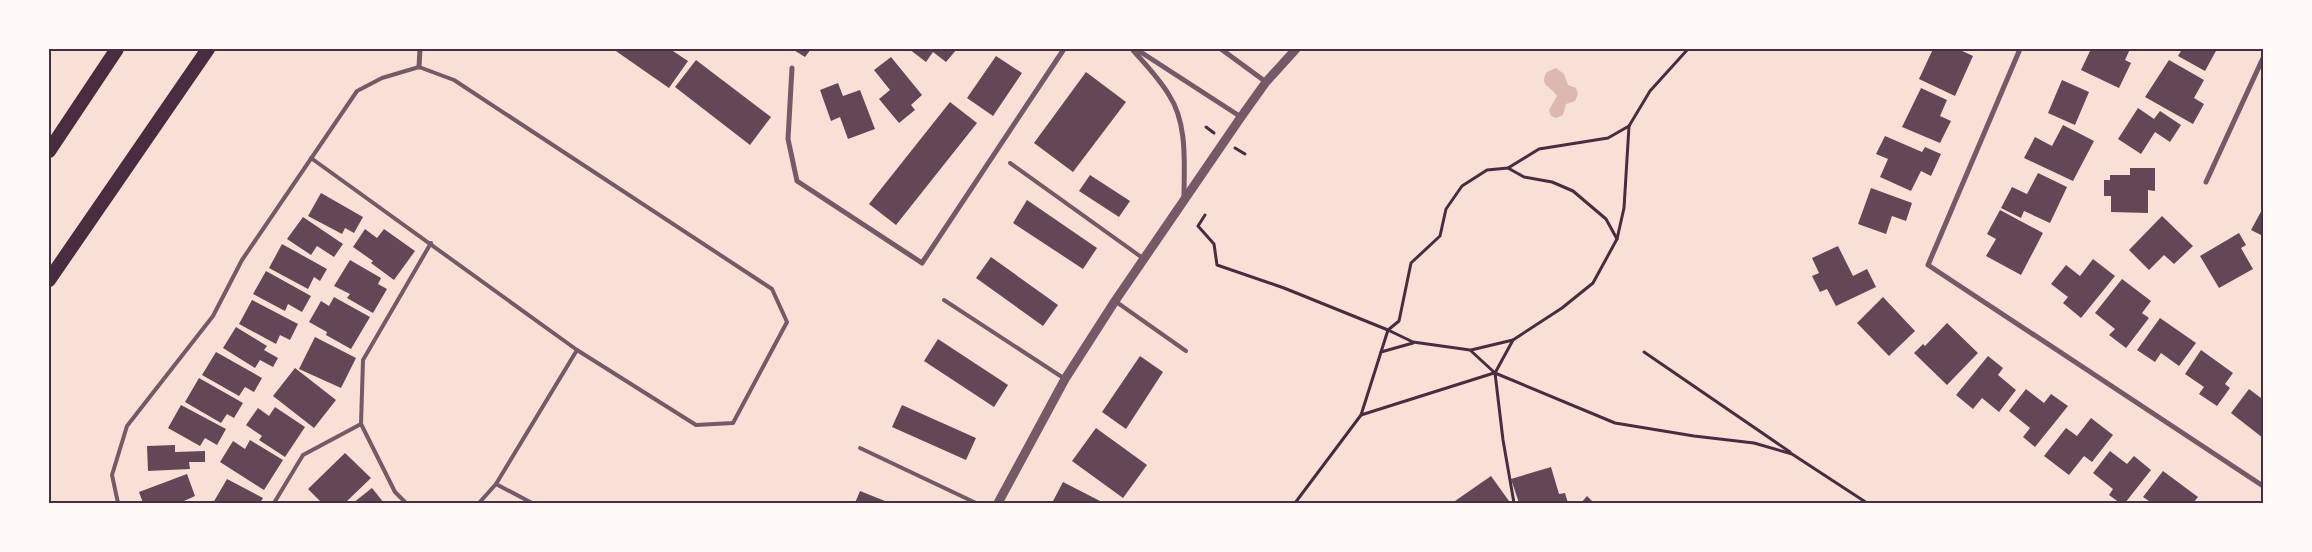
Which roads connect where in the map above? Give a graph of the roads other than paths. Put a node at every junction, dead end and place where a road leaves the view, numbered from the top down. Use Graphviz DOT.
graph roads {
  1 [pos="117,49"];
  2 [pos="208,49"];
  3 [pos="420,49"];
  4 [pos="1064,49"];
  5 [pos="1132,49"];
  6 [pos="1136,49"];
  7 [pos="1221,49"];
  8 [pos="1296,49"];
  9 [pos="2020,49"];
  10 [pos="2263,58"];
  11 [pos="419,68"];
  12 [pos="792,68"];
  13 [pos="1266,82"];
  14 [pos="1241,117"];
  15 [pos="49,151"];
  16 [pos="311,158"];
  17 [pos="1010,163"];
  18 [pos="2206,182"];
  19 [pos="1184,200"];
  20 [pos="431,243"];
  21 [pos="1144,259"];
  22 [pos="49,280"];
  23 [pos="944,300"];
  24 [pos="1115,301"];
  25 [pos="576,350"];
  26 [pos="1186,350"];
  27 [pos="1065,379"];
  28 [pos="361,424"];
  29 [pos="860,448"];
  30 [pos="496,484"];
  31 [pos="2263,486"];
  32 [pos="118,503"];
  33 [pos="274,503"];
  34 [pos="406,503"];
  35 [pos="479,503"];
  36 [pos="532,503"];
  37 [pos="976,503"];
  38 [pos="998,503"];
  1 -- 15 [label="highway"];
  2 -- 22 [label="highway"];
  3 -- 11 [label="street"];
  4 -- 12 [label="street"];
  5 -- 19 [label="street"];
  6 -- 14 [label="street"];
  7 -- 13 [label="street"];
  8 -- 13 [label="street"];
  9 -- 31 [label="street"];
  10 -- 18 [label="street"];
  11 -- 16 [label="lane"];
  11 -- 25 [label="lane"];
  13 -- 14 [label="street"];
  14 -- 19 [label="street"];
  16 -- 20 [label="lane"];
  16 -- 32 [label="lane"];
  17 -- 21 [label="lane"];
  19 -- 21 [label="street"];
  20 -- 25 [label="lane"];
  20 -- 28 [label="lane"];
  21 -- 24 [label="street"];
  23 -- 27 [label="lane"];
  24 -- 26 [label="lane"];
  24 -- 27 [label="street"];
  25 -- 30 [label="lane"];
  27 -- 38 [label="street"];
  28 -- 33 [label="lane"];
  28 -- 34 [label="lane"];
  29 -- 37 [label="lane"];
  30 -- 35 [label="lane"];
  30 -- 36 [label="lane"];
}
